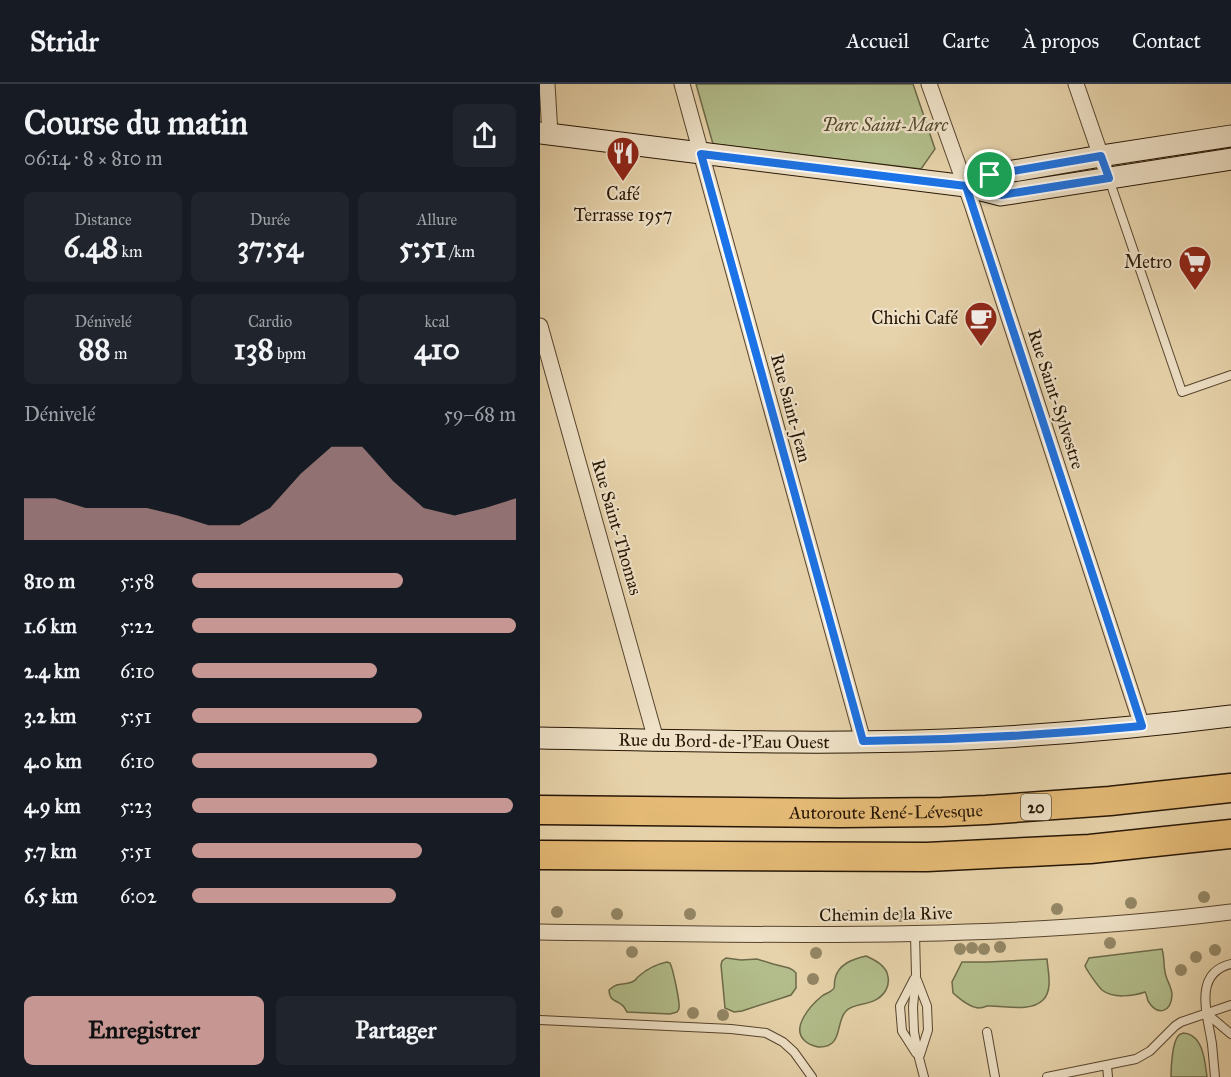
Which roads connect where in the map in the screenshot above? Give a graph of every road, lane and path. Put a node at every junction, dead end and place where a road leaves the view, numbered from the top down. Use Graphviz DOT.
graph roads {
  1 [pos="547,84"];
  2 [pos="682,84"];
  3 [pos="929,84"];
  4 [pos="1076,84"];
  5 [pos="545,133"];
  6 [pos="1231,136"];
  7 [pos="701,154"];
  8 [pos="1101,156"];
  9 [pos="1231,159"];
  10 [pos="1110,182"];
  11 [pos="966,186"];
  12 [pos="540,326"];
  13 [pos="1231,375"];
  14 [pos="1231,716"];
  15 [pos="1142,726"];
  16 [pos="540,738"];
  17 [pos="656,740"];
  18 [pos="863,741"];
  19 [pos="1231,788"];
  20 [pos="540,810"];
  21 [pos="1231,834"];
  22 [pos="540,855"];
  23 [pos="1231,912"];
  24 [pos="540,932"];
  25 [pos="915,934"];
  26 [pos="1231,964"];
  27 [pos="916,975"];
  28 [pos="1231,1005"];
  29 [pos="1206,1013"];
  30 [pos="540,1020"];
  31 [pos="987,1032"];
  32 [pos="1231,1034"];
  33 [pos="919,1058"];
  34 [pos="1107,1066"];
  35 [pos="812,1077"];
  36 [pos="924,1077"];
  37 [pos="995,1077"];
  38 [pos="1047,1077"];
  39 [pos="1108,1077"];
  40 [pos="1215,1077"];
  1 -- 5 [label="street"];
  2 -- 7 [label="street, Rue Saint-Jean"];
  3 -- 11 [label="street, Rue Saint-Sylvestre"];
  4 -- 8 [label="street"];
  5 -- 7 [label="street"];
  6 -- 8 [label="street"];
  7 -- 11 [label="street"];
  7 -- 18 [label="street, Rue Saint-Jean"];
  8 -- 10 [label="street"];
  8 -- 11 [label="street"];
  9 -- 10 [label="street"];
  10 -- 11 [label="street"];
  10 -- 13 [label="lane"];
  11 -- 15 [label="street, Rue Saint-Sylvestre"];
  12 -- 17 [label="street, Rue Saint-Thomas"];
  14 -- 15 [label="street, Rue du Bord-de-l'Eau Ouest"];
  15 -- 18 [label="street, Rue du Bord-de-l'Eau Ouest"];
  16 -- 17 [label="street, Rue du Bord-de-l'Eau Ouest"];
  17 -- 18 [label="street, Rue du Bord-de-l'Eau Ouest"];
  19 -- 20 [label="highway, Autoroute René-Lévesque / 20"];
  21 -- 22 [label="highway"];
  23 -- 25 [label="street, Chemin de la Rive"];
  24 -- 25 [label="street, Chemin de la Rive"];
  25 -- 27 [label="lane"];
  26 -- 29 [label="lane"];
  27 -- 33 [label="lane"];
  27 -- 33 [label="lane"];
  27 -- 33 [label="lane"];
  28 -- 29 [label="lane"];
  29 -- 32 [label="lane"];
  29 -- 34 [label="lane"];
  29 -- 40 [label="lane"];
  30 -- 35 [label="lane"];
  31 -- 37 [label="lane"];
  33 -- 36 [label="lane"];
  34 -- 38 [label="lane"];
  34 -- 39 [label="lane"];
}
